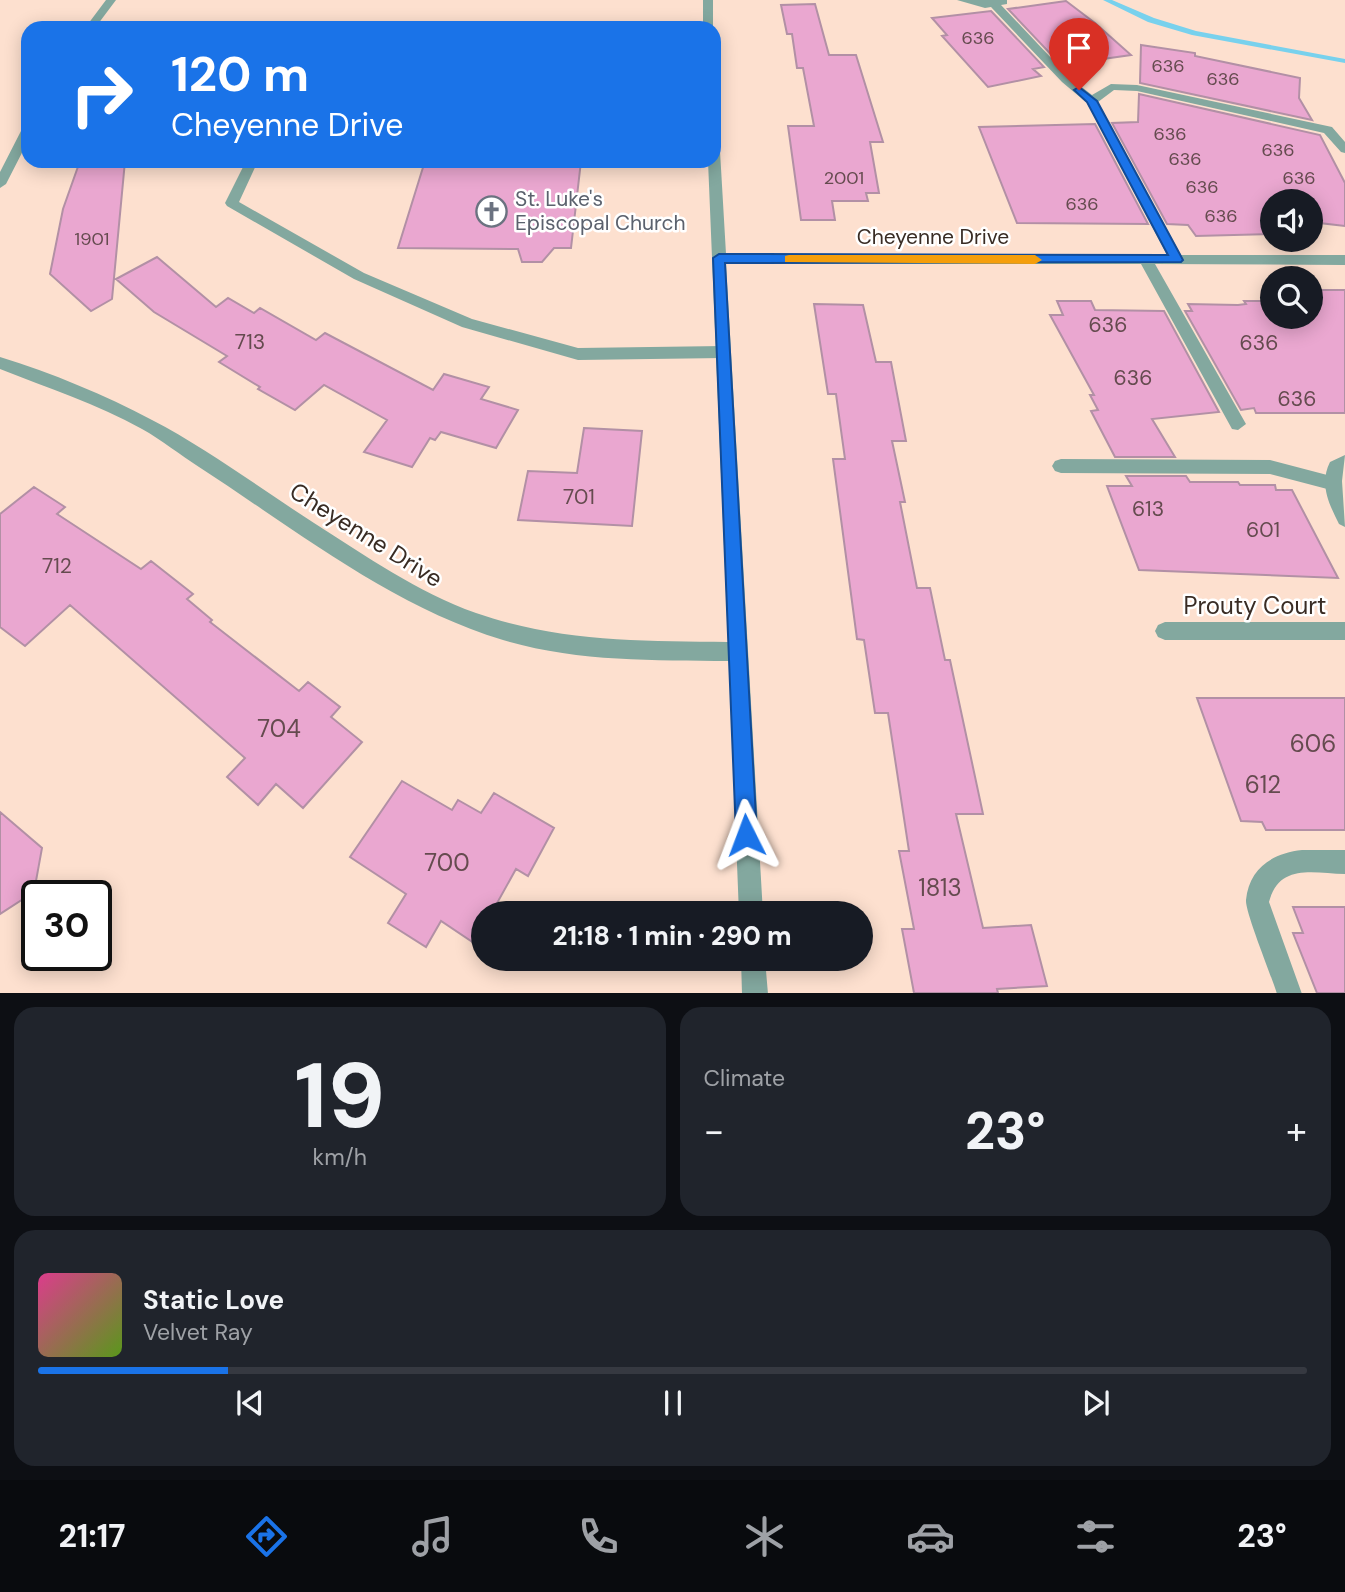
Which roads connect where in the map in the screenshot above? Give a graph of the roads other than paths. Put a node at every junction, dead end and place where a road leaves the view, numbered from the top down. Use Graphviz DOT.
graph roads {
  1 [pos="111,0"];
  2 [pos="708,0"];
  3 [pos="962,0"];
  4 [pos="1000,2"];
  5 [pos="95,21"];
  6 [pos="708,21"];
  7 [pos="1091,101"];
  8 [pos="21,143"];
  9 [pos="1345,149"];
  10 [pos="249,168"];
  11 [pos="715,168"];
  12 [pos="0,184"];
  13 [pos="719,258"];
  14 [pos="1146,260"];
  15 [pos="1177,260"];
  16 [pos="1345,260"];
  17 [pos="723,352"];
  18 [pos="0,363"];
  19 [pos="1238,424"];
  20 [pos="1345,462"];
  21 [pos="1061,466"];
  22 [pos="1331,483"];
  23 [pos="1345,519"];
  24 [pos="1165,631"];
  25 [pos="1345,631"];
  26 [pos="736,652"];
  27 [pos="1345,862"];
  28 [pos="750,901"];
  29 [pos="754,971"];
  30 [pos="755,993"];
  31 [pos="1290,993"];
  1 -- 5 [label="street"];
  2 -- 6 [label="street"];
  3 -- 4 [label="street"];
  4 -- 7 [label="street"];
  7 -- 9 [label="street"];
  7 -- 15 [label="street"];
  8 -- 12 [label="street"];
  10 -- 17 [label="street"];
  11 -- 13 [label="street"];
  13 -- 14 [label="street, Cheyenne Drive"];
  13 -- 17 [label="street"];
  14 -- 15 [label="street, Cheyenne Drive"];
  14 -- 19 [label="street"];
  15 -- 16 [label="street, Cheyenne Drive"];
  17 -- 26 [label="street"];
  18 -- 26 [label="street, Cheyenne Drive"];
  20 -- 22 [label="street"];
  21 -- 22 [label="street"];
  22 -- 23 [label="street"];
  24 -- 25 [label="street, Prouty Court"];
  26 -- 28 [label="street"];
  27 -- 31 [label="street"];
  29 -- 30 [label="street"];
}
